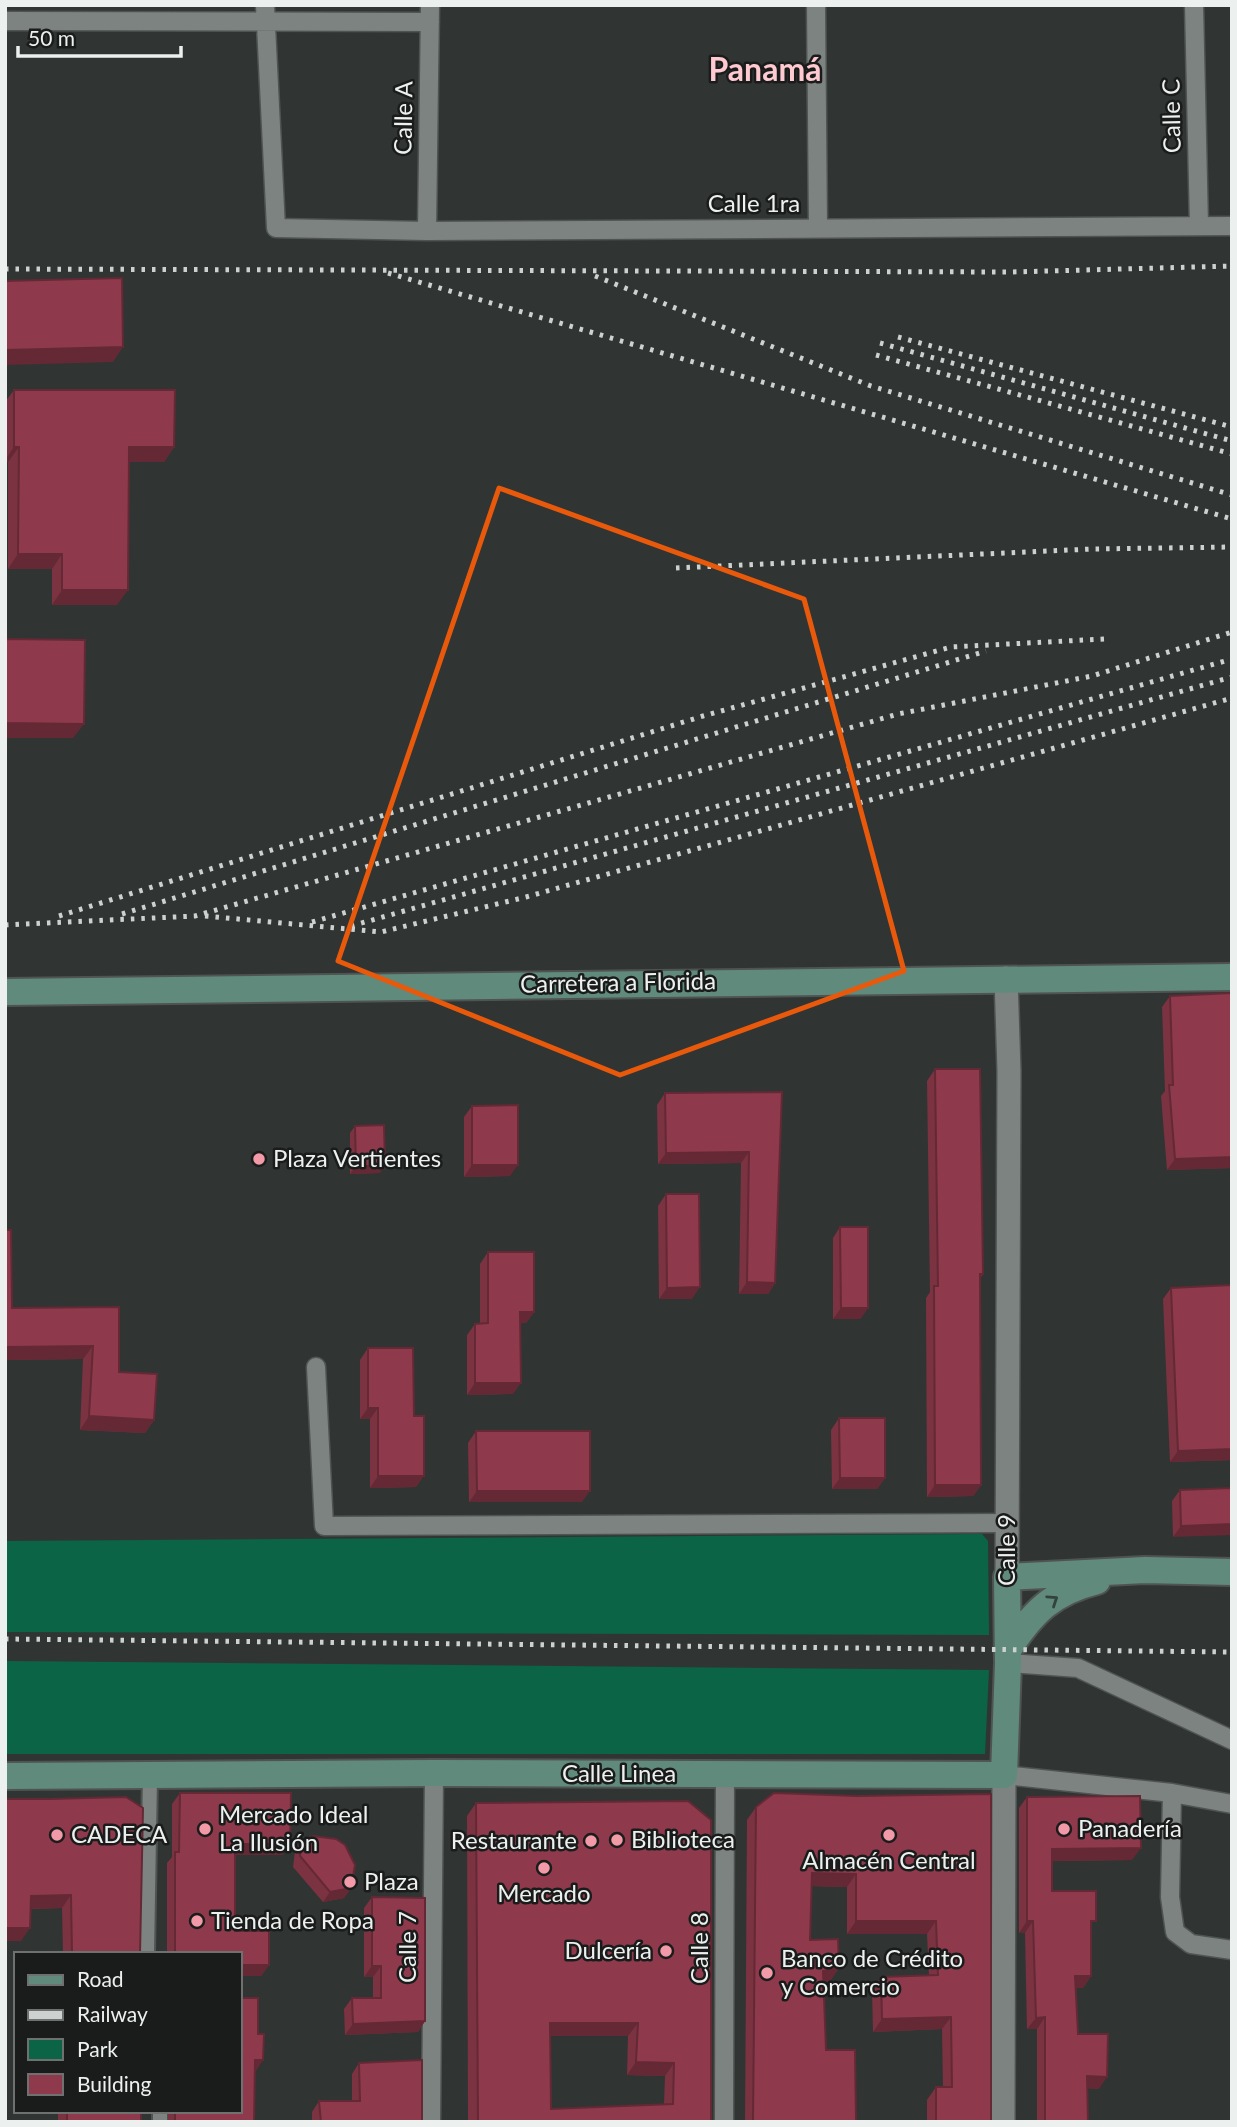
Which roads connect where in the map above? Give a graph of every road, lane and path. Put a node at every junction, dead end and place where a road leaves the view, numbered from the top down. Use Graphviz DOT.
graph roads {
  1 [pos="816,5"];
  2 [pos="1194,5"];
  3 [pos="265,14"];
  4 [pos="430,14"];
  5 [pos="5,22"];
  6 [pos="1199,226"];
  7 [pos="1232,226"];
  8 [pos="818,228"];
  9 [pos="427,231"];
  10 [pos="1232,977"];
  11 [pos="1006,978"];
  12 [pos="5,992"];
  13 [pos="316,1367"];
  14 [pos="1007,1523"];
  15 [pos="1145,1570"];
  16 [pos="1232,1572"];
  17 [pos="1007,1577"];
  18 [pos="1008,1657"];
  19 [pos="1232,1740"];
  20 [pos="434,1773"];
  21 [pos="725,1774"];
  22 [pos="5,1776"];
  23 [pos="150,1776"];
  24 [pos="1004,1776"];
  25 [pos="1172,1793"];
  26 [pos="1232,1804"];
  27 [pos="1232,1950"];
  28 [pos="147,1952"];
  29 [pos="431,2122"];
  30 [pos="724,2122"];
  31 [pos="1003,2122"];
  1 -- 8 [label="street"];
  2 -- 6 [label="street, Calle C"];
  3 -- 4 [label="street"];
  3 -- 5 [label="street"];
  3 -- 9 [label="street, Calle 1ra"];
  4 -- 9 [label="street, Calle A"];
  6 -- 7 [label="street, Calle 1ra"];
  6 -- 8 [label="street, Calle 1ra"];
  8 -- 9 [label="street, Calle 1ra"];
  10 -- 11 [label="main road, Carretera a Florida"];
  11 -- 12 [label="main road, Carretera a Florida"];
  11 -- 14 [label="street, Calle 9"];
  13 -- 14 [label="street"];
  14 -- 17 [label="street, Calle 9"];
  15 -- 16 [label="main road"];
  15 -- 17 [label="main road"];
  18 -- 15 [label="main road, one-way"];
  17 -- 18 [label="main road, Calle 9"];
  18 -- 19 [label="street"];
  18 -- 24 [label="main road, Calle 9"];
  20 -- 21 [label="main road, Calle Linea"];
  20 -- 23 [label="main road, Calle Linea"];
  20 -- 29 [label="street, Calle 7"];
  21 -- 24 [label="main road, Calle Linea"];
  21 -- 30 [label="street, Calle 8"];
  22 -- 23 [label="main road, Calle Linea"];
  23 -- 28 [label="street"];
  24 -- 25 [label="street, Calle Linea"];
  24 -- 31 [label="street, Calle 9"];
  25 -- 26 [label="street, Calle Linea"];
  25 -- 27 [label="street"];
}
